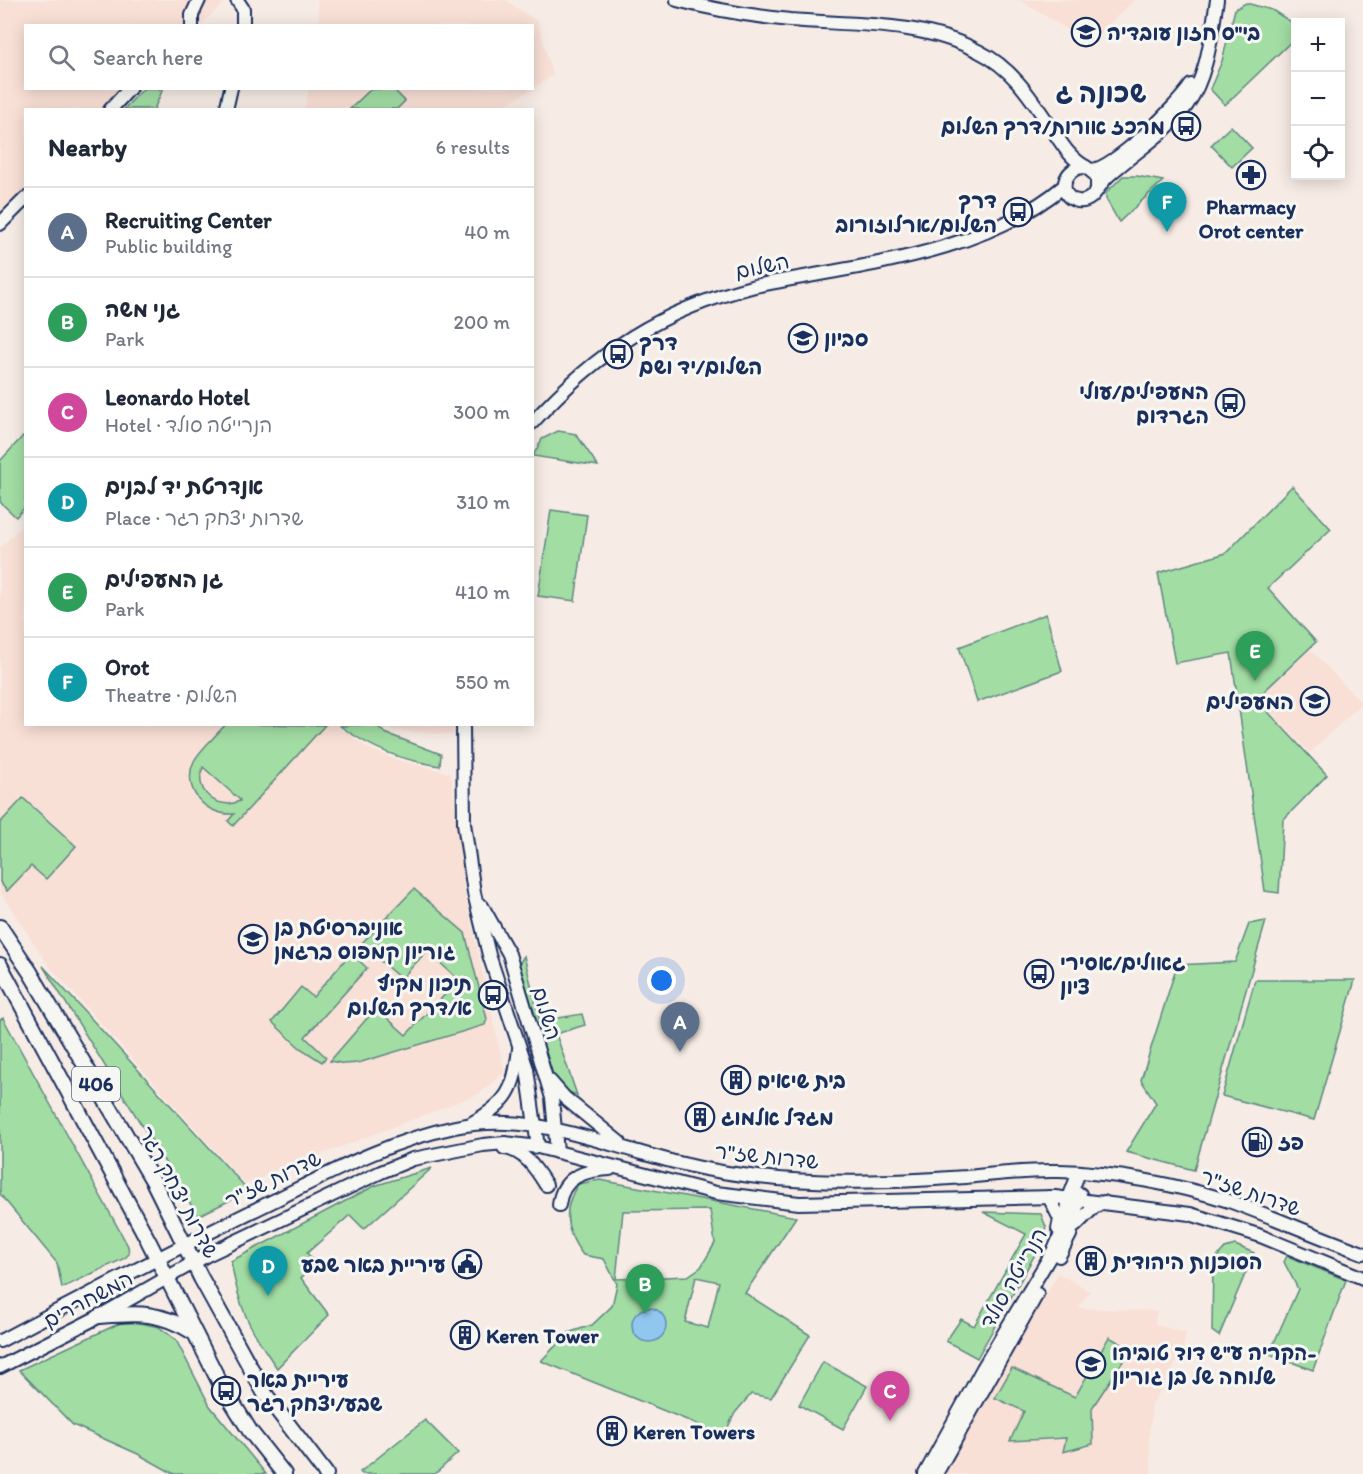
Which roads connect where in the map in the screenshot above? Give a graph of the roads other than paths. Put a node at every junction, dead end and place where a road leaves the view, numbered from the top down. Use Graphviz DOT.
graph roads {
  1 [pos="199,0"];
  2 [pos="677,0"];
  3 [pos="1217,0"];
  4 [pos="241,3"];
  5 [pos="192,20"];
  6 [pos="243,24"];
  7 [pos="1206,61"];
  8 [pos="128,90"];
  9 [pos="231,90"];
  10 [pos="112,108"];
  11 [pos="226,108"];
  12 [pos="1062,145"];
  13 [pos="1088,168"];
  14 [pos="1065,181"];
  15 [pos="1097,190"];
  16 [pos="1074,199"];
  17 [pos="24,200"];
  18 [pos="1031,209"];
  19 [pos="0,224"];
  20 [pos="534,421"];
  21 [pos="463,726"];
  22 [pos="474,893"];
  23 [pos="0,927"];
  24 [pos="0,964"];
  25 [pos="519,1045"];
  26 [pos="546,1076"];
  27 [pos="535,1124"];
  28 [pos="468,1125"];
  29 [pos="556,1128"];
  30 [pos="479,1145"];
  31 [pos="538,1147"];
  32 [pos="628,1149"];
  33 [pos="557,1152"];
  34 [pos="620,1169"];
  35 [pos="1079,1172"];
  36 [pos="546,1185"];
  37 [pos="1049,1197"];
  38 [pos="1075,1199"];
  39 [pos="1104,1202"];
  40 [pos="559,1205"];
  41 [pos="1072,1229"];
  42 [pos="185,1244"];
  43 [pos="1055,1248"];
  44 [pos="1363,1253"];
  45 [pos="157,1259"];
  46 [pos="193,1263"];
  47 [pos="1363,1278"];
  48 [pos="166,1279"];
  49 [pos="100,1316"];
  50 [pos="194,1333"];
  51 [pos="0,1341"];
  52 [pos="0,1366"];
  53 [pos="284,1474"];
  54 [pos="326,1474"];
  55 [pos="925,1474"];
  56 [pos="936,1474"];
  1 -- 5 [label="main road"];
  2 -- 12 [label="main road"];
  3 -- 7 [label="main road"];
  4 -- 6 [label="main road"];
  7 -- 13 [label="main road"];
  7 -- 15 [label="main road"];
  8 -- 10 [label="main road"];
  9 -- 11 [label="main road"];
  12 -- 13 [label="main road"];
  12 -- 14 [label="main road"];
  13 -- 14 [label="main road"];
  13 -- 15 [label="main road"];
  14 -- 16 [label="main road"];
  14 -- 18 [label="main road, השלום"];
  15 -- 16 [label="main road"];
  16 -- 18 [label="main road, השלום"];
  17 -- 19 [label="main road"];
  18 -- 20 [label="main road, השלום"];
  21 -- 22 [label="main road, השלום"];
  22 -- 25 [label="main road, השלום"];
  22 -- 26 [label="main road, השלום"];
  23 -- 42 [label="main road, שדרות יצחק רגר / 406"];
  24 -- 45 [label="main road, 406"];
  25 -- 27 [label="main road, השלום"];
  25 -- 28 [label="main road"];
  26 -- 29 [label="main road, השלום"];
  26 -- 32 [label="main road"];
  27 -- 28 [label="main road, שדרות שז\"ר"];
  27 -- 29 [label="main road, שדרות שז\"ר"];
  27 -- 31 [label="main road, השלום"];
  28 -- 42 [label="main road, שדרות שז\"ר"];
  29 -- 32 [label="main road, שדרות שז\"ר"];
  29 -- 33 [label="main road, השלום"];
  30 -- 31 [label="main road, שדרות שז\"ר"];
  30 -- 36 [label="main road"];
  30 -- 46 [label="main road, שדרות שז\"ר"];
  31 -- 33 [label="main road, שדרות שז\"ר"];
  32 -- 35 [label="main road, שדרות שז\"ר"];
  33 -- 34 [label="main road, שדרות שז\"ר"];
  34 -- 37 [label="main road, שדרות שז\"ר"];
  34 -- 40 [label="main road"];
  35 -- 38 [label="main road, הנרייטה סולד"];
  35 -- 44 [label="main road, שדרות שז\"ר"];
  37 -- 38 [label="main road, שדרות שז\"ר"];
  37 -- 43 [label="main road"];
  38 -- 39 [label="main road, שדרות שז\"ר"];
  38 -- 41 [label="main road, הנרייטה סולד"];
  38 -- 43 [label="main road, הנרייטה סולד"];
  39 -- 41 [label="main road"];
  39 -- 47 [label="main road, שדרות שז\"ר"];
  41 -- 56 [label="main road, הנרייטה סולד"];
  42 -- 45 [label="main road, המשחררים"];
  42 -- 46 [label="main road, שדרות יצחק רגר / 406"];
  43 -- 55 [label="main road, הנרייטה סולד"];
  45 -- 48 [label="main road, 406"];
  45 -- 51 [label="main road, המשחררים"];
  46 -- 48 [label="main road, המשחררים"];
  46 -- 54 [label="main road, שדרות יצחק רגר / 406"];
  48 -- 49 [label="main road, המשחררים"];
  48 -- 50 [label="main road, 406"];
  49 -- 50 [label="main road"];
  49 -- 52 [label="main road, המשחררים"];
  50 -- 53 [label="main road, 406"];
}
